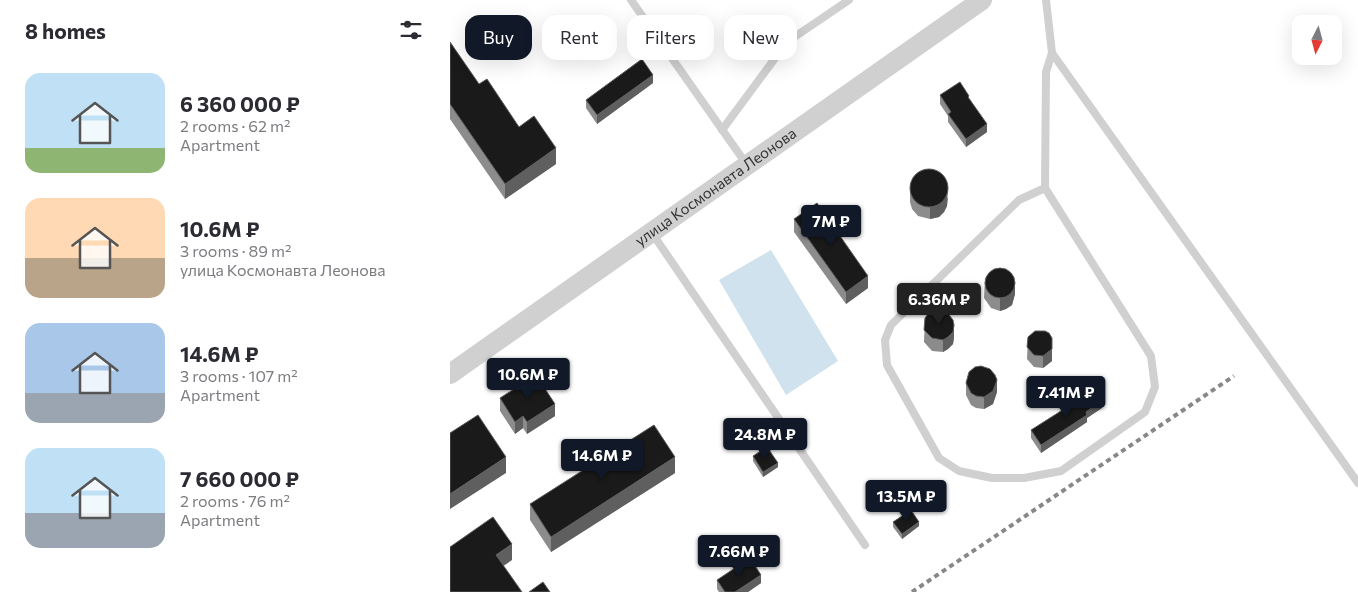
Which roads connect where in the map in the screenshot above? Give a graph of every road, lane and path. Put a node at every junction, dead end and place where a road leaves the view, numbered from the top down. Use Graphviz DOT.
graph roads {
  1 [pos="631,0"];
  2 [pos="849,0"];
  3 [pos="982,0"];
  4 [pos="1046,0"];
  5 [pos="1052,53"];
  6 [pos="722,130"];
  7 [pos="747,164"];
  8 [pos="1045,188"];
  9 [pos="651,232"];
  10 [pos="450,374"];
  11 [pos="1358,483"];
  12 [pos="865,545"];
  1 -- 6 [label="lane"];
  2 -- 6 [label="lane"];
  3 -- 7 [label="street, улица Космонавта Леонова"];
  4 -- 5 [label="lane"];
  5 -- 8 [label="lane"];
  5 -- 11 [label="lane"];
  6 -- 7 [label="lane"];
  7 -- 9 [label="street, улица Космонавта Леонова"];
  8 -- 8 [label="lane"];
  9 -- 10 [label="street, улица Космонавта Леонова"];
  9 -- 12 [label="lane"];
}
